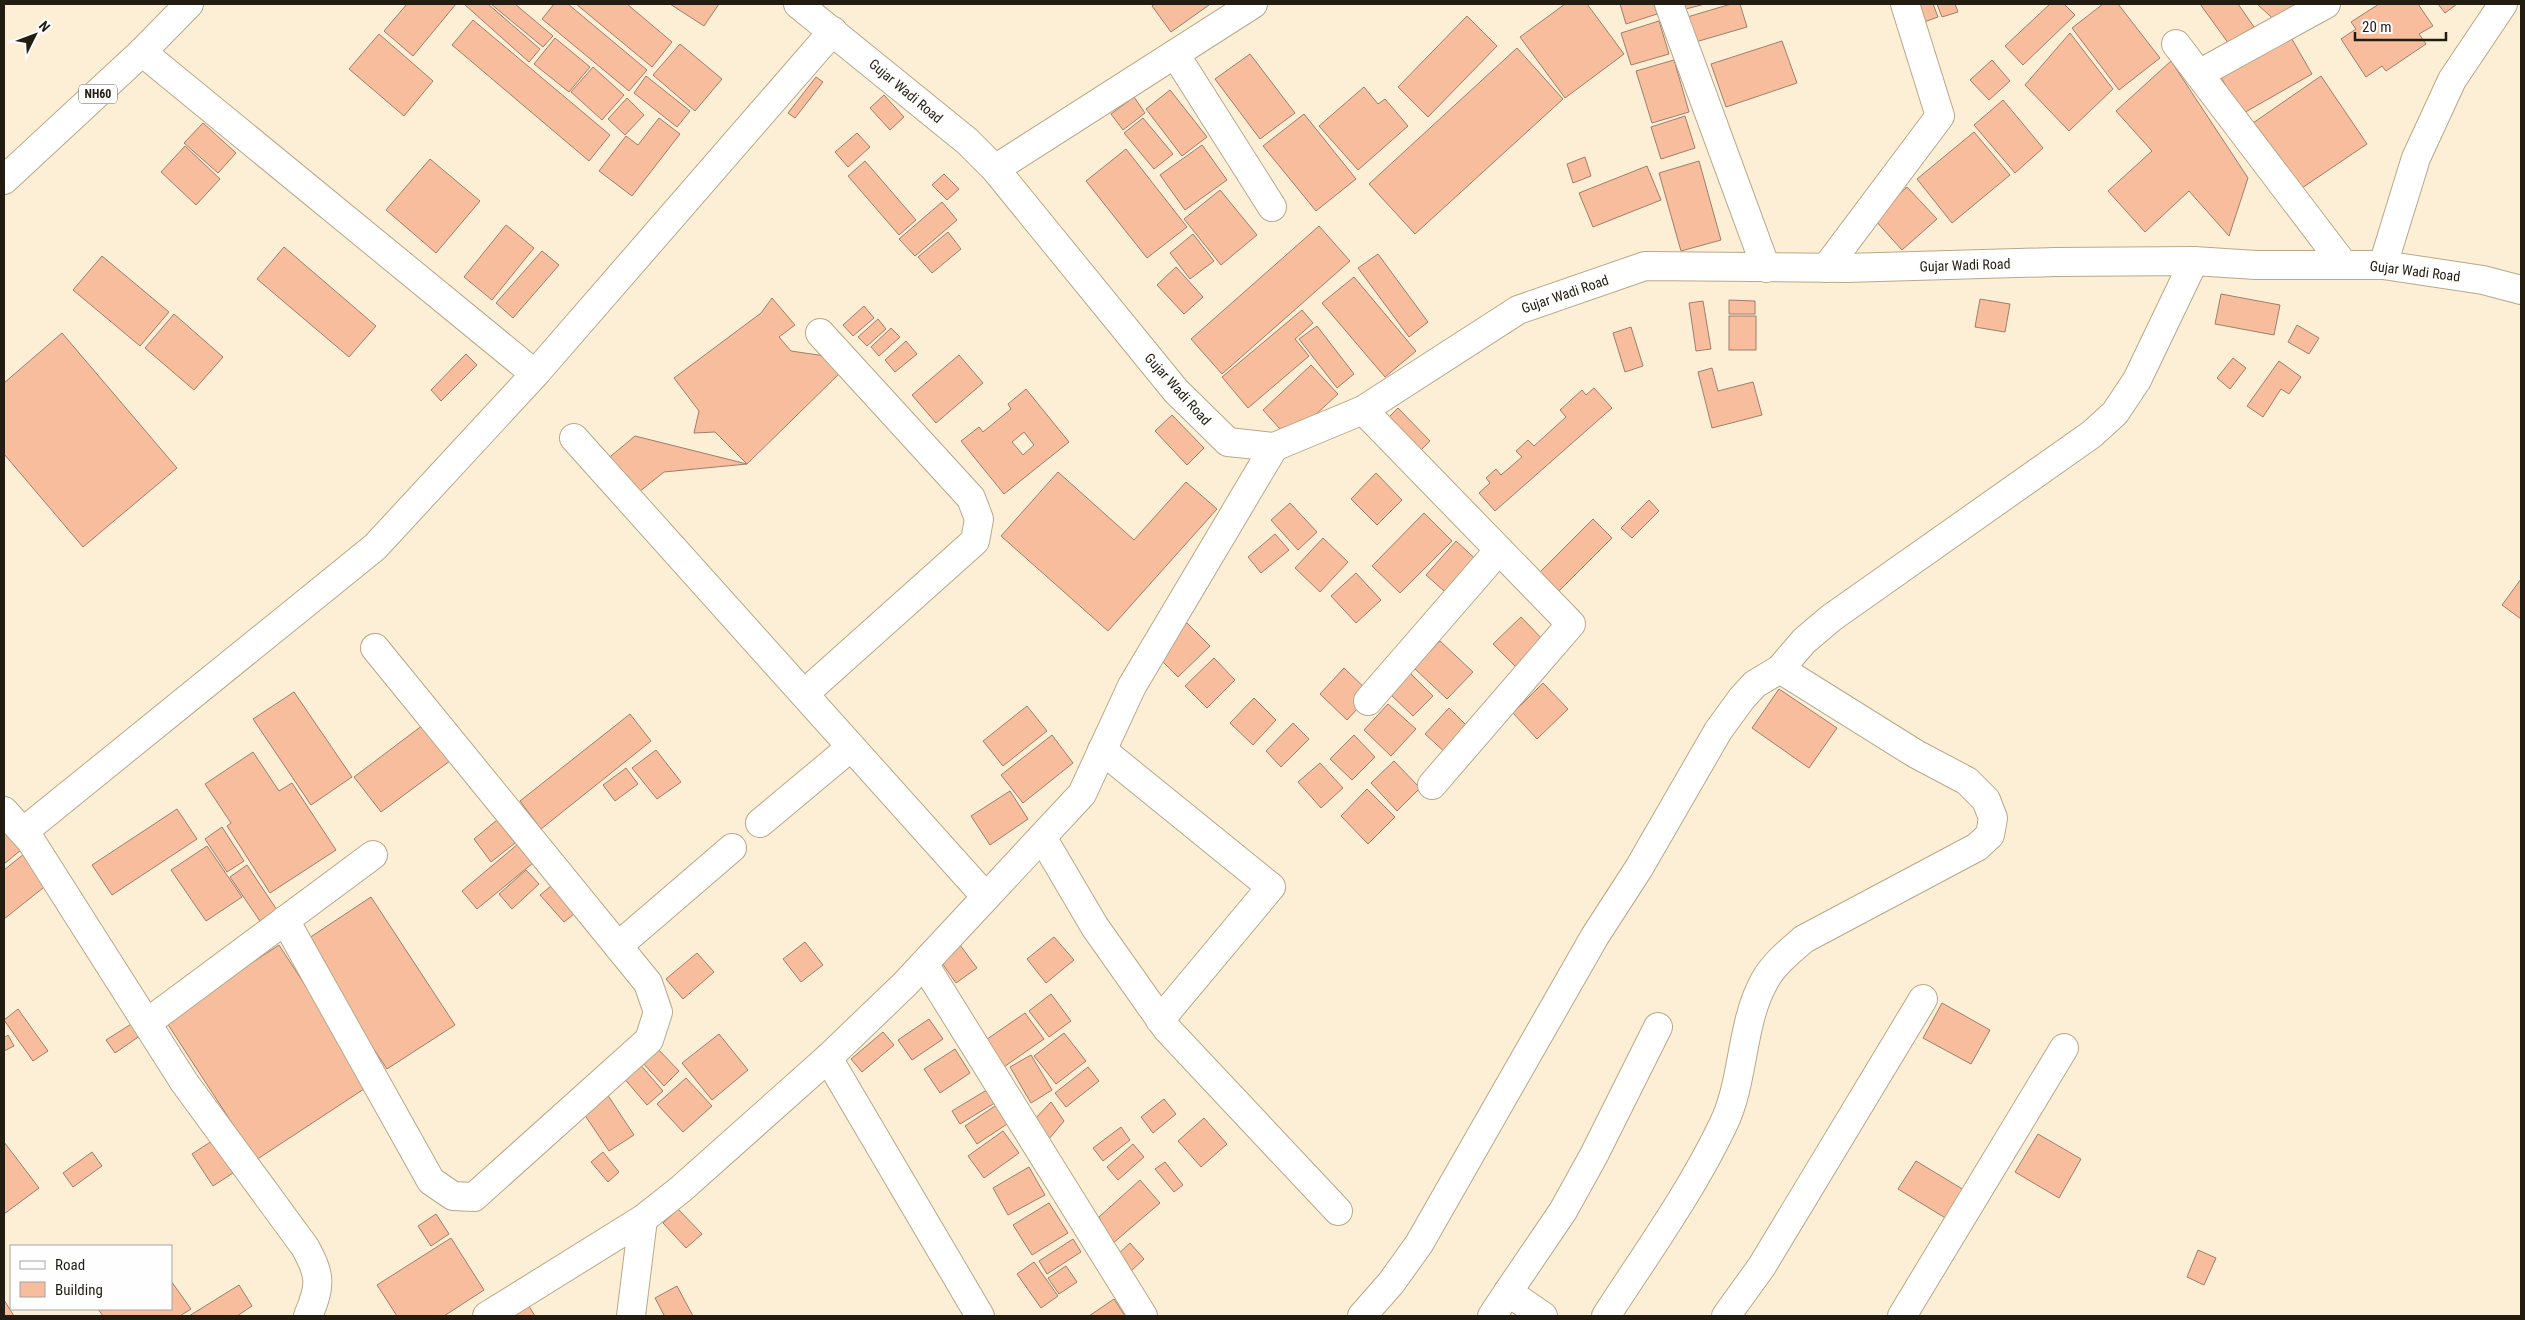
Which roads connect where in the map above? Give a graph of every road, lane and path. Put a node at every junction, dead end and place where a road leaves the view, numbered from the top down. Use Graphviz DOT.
graph roads {
  1 [pos="189,4"];
  2 [pos="1252,4"];
  3 [pos="1669,4"];
  4 [pos="1906,4"];
  5 [pos="2326,4"];
  6 [pos="2503,4"];
  7 [pos="806,6"];
  8 [pos="833,31"];
  9 [pos="2176,44"];
  10 [pos="142,52"];
  11 [pos="1175,54"];
  12 [pos="2198,74"];
  13 [pos="995,169"];
  14 [pos="4,180"];
  15 [pos="1272,207"];
  16 [pos="2194,261"];
  17 [pos="2344,265"];
  18 [pos="2383,265"];
  19 [pos="1766,268"];
  20 [pos="1826,268"];
  21 [pos="2521,290"];
  22 [pos="820,333"];
  23 [pos="535,374"];
  24 [pos="1363,410"];
  25 [pos="574,438"];
  26 [pos="1274,448"];
  27 [pos="1499,550"];
  28 [pos="375,648"];
  29 [pos="1780,669"];
  30 [pos="804,694"];
  31 [pos="1368,701"];
  32 [pos="851,746"];
  33 [pos="1102,750"];
  34 [pos="1432,784"];
  35 [pos="4,811"];
  36 [pos="760,823"];
  37 [pos="23,832"];
  38 [pos="1042,837"];
  39 [pos="732,848"];
  40 [pos="374,855"];
  41 [pos="986,898"];
  42 [pos="285,920"];
  43 [pos="618,946"];
  44 [pos="924,964"];
  45 [pos="1923,999"];
  46 [pos="1160,1020"];
  47 [pos="148,1022"];
  48 [pos="1658,1027"];
  49 [pos="2064,1048"];
  50 [pos="828,1058"];
  51 [pos="1338,1212"];
  52 [pos="643,1219"];
  53 [pos="1508,1292"];
  54 [pos="308,1316"];
  55 [pos="487,1316"];
  56 [pos="632,1316"];
  57 [pos="980,1316"];
  58 [pos="1143,1316"];
  59 [pos="1362,1316"];
  60 [pos="1492,1316"];
  61 [pos="1543,1316"];
  62 [pos="1606,1316"];
  63 [pos="1726,1316"];
  64 [pos="1902,1316"];
  1 -- 10 [label="main road, NH60"];
  2 -- 11 [label="main road"];
  3 -- 19 [label="main road"];
  4 -- 20 [label="main road"];
  5 -- 12 [label="main road"];
  6 -- 18 [label="main road"];
  7 -- 8 [label="main road, Gujar Wadi Road"];
  8 -- 13 [label="main road, Gujar Wadi Road"];
  8 -- 23 [label="main road"];
  9 -- 12 [label="main road"];
  10 -- 14 [label="main road, NH60"];
  10 -- 23 [label="main road"];
  11 -- 13 [label="main road"];
  11 -- 15 [label="main road"];
  12 -- 17 [label="main road"];
  13 -- 26 [label="main road, Gujar Wadi Road"];
  16 -- 17 [label="main road, Gujar Wadi Road"];
  16 -- 20 [label="main road, Gujar Wadi Road"];
  16 -- 29 [label="main road"];
  17 -- 18 [label="main road, Gujar Wadi Road"];
  18 -- 21 [label="main road, Gujar Wadi Road"];
  19 -- 20 [label="main road, Gujar Wadi Road"];
  19 -- 24 [label="main road, Gujar Wadi Road"];
  22 -- 30 [label="main road"];
  23 -- 37 [label="main road"];
  24 -- 26 [label="main road, Gujar Wadi Road"];
  24 -- 27 [label="main road"];
  25 -- 30 [label="main road"];
  26 -- 33 [label="main road"];
  27 -- 31 [label="main road"];
  27 -- 34 [label="main road"];
  28 -- 43 [label="main road"];
  29 -- 59 [label="main road"];
  29 -- 62 [label="main road"];
  30 -- 32 [label="main road"];
  32 -- 36 [label="main road"];
  32 -- 41 [label="main road"];
  33 -- 38 [label="main road"];
  33 -- 46 [label="main road"];
  35 -- 37 [label="main road"];
  37 -- 47 [label="main road"];
  38 -- 41 [label="main road"];
  38 -- 46 [label="main road"];
  39 -- 43 [label="main road"];
  40 -- 42 [label="main road"];
  41 -- 44 [label="main road"];
  42 -- 43 [label="main road"];
  42 -- 47 [label="main road"];
  44 -- 50 [label="main road"];
  44 -- 58 [label="main road"];
  45 -- 63 [label="main road"];
  46 -- 51 [label="main road"];
  47 -- 54 [label="main road"];
  48 -- 53 [label="main road"];
  49 -- 64 [label="main road"];
  50 -- 52 [label="main road"];
  50 -- 57 [label="main road"];
  52 -- 55 [label="main road"];
  52 -- 56 [label="main road"];
  53 -- 60 [label="main road"];
  53 -- 61 [label="main road"];
}
